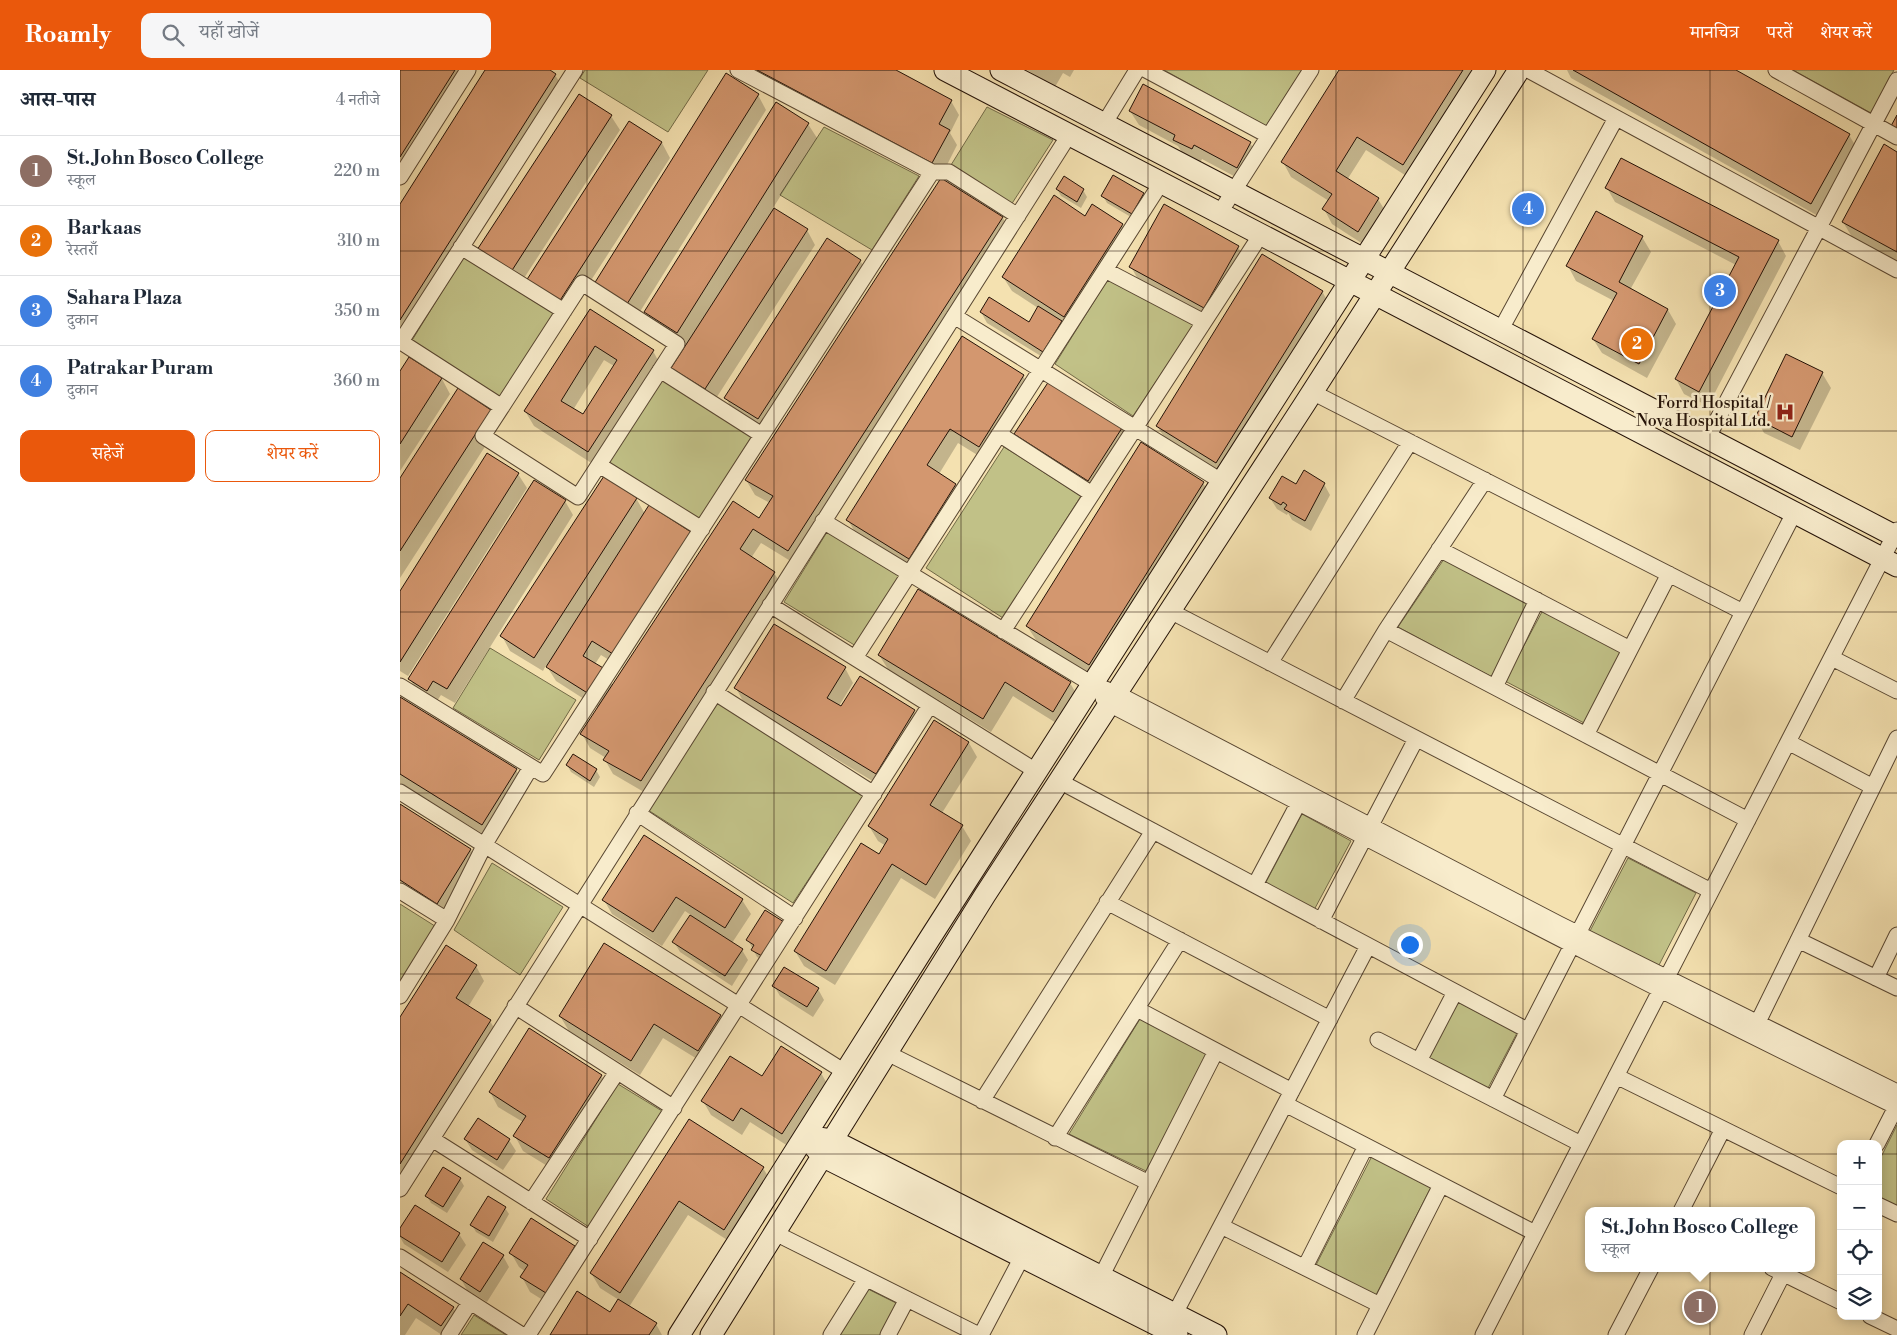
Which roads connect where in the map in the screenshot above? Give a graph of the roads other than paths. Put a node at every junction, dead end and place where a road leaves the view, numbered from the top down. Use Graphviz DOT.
graph roads {
  1 [pos="468,70"];
  2 [pos="575,70"];
  3 [pos="738,70"];
  4 [pos="945,70"];
  5 [pos="1001,70"];
  6 [pos="1137,70"];
  7 [pos="1146,70"];
  8 [pos="1311,70"];
  9 [pos="1485,70"];
  10 [pos="1519,70"];
  11 [pos="1528,70"];
  12 [pos="1776,70"];
  13 [pos="1897,80"];
  14 [pos="1616,118"];
  15 [pos="1104,124"];
  16 [pos="1874,124"];
  17 [pos="1069,135"];
  18 [pos="1269,136"];
  19 [pos="1897,137"];
  20 [pos="932,172"];
  21 [pos="400,177"];
  22 [pos="1161,184"];
  23 [pos="1234,191"];
  24 [pos="1219,214"];
  25 [pos="1018,216"];
  26 [pos="1819,228"];
  27 [pos="1260,236"];
  28 [pos="461,247"];
  29 [pos="1363,259"];
  30 [pos="1105,270"];
  31 [pos="1897,270"];
  32 [pos="1389,273"];
  33 [pos="1349,282"];
  34 [pos="1374,295"];
  35 [pos="564,311"];
  36 [pos="954,316"];
  37 [pos="1204,322"];
  38 [pos="1500,331"];
  39 [pos="400,343"];
  40 [pos="660,370"];
  41 [pos="1041,370"];
  42 [pos="1312,392"];
  43 [pos="502,407"];
  44 [pos="1135,428"];
  45 [pos="999,434"];
  46 [pos="762,435"];
  47 [pos="1707,439"];
  48 [pos="1410,442"];
  49 [pos="599,465"];
  50 [pos="1485,480"];
  51 [pos="1221,481"];
  52 [pos="1092,494"];
  53 [pos="1794,513"];
  54 [pos="823,521"];
  55 [pos="702,528"];
  56 [pos="1896,534"];
  57 [pos="1439,549"];
  58 [pos="1890,562"];
  59 [pos="909,573"];
  60 [pos="1669,574"];
  61 [pos="1537,600"];
  62 [pos="770,605"];
  63 [pos="1170,611"];
  64 [pos="1743,612"];
  65 [pos="1003,630"];
  66 [pos="1386,630"];
  67 [pos="1630,649"];
  68 [pos="855,658"];
  69 [pos="1832,658"];
  70 [pos="1270,663"];
  71 [pos="1092,684"];
  72 [pos="400,686"];
  73 [pos="1494,687"];
  74 [pos="1897,691"];
  75 [pos="714,692"];
  76 [pos="1113,699"];
  77 [pos="1344,701"];
  78 [pos="930,705"];
  79 [pos="1586,735"];
  80 [pos="1897,738"];
  81 [pos="1416,739"];
  82 [pos="1788,742"];
  83 [pos="531,767"];
  84 [pos="1036,771"];
  85 [pos="1660,773"];
  86 [pos="1059,781"];
  87 [pos="1873,787"];
  88 [pos="400,792"];
  89 [pos="874,794"];
  90 [pos="1299,802"];
  91 [pos="637,814"];
  92 [pos="1748,820"];
  93 [pos="1152,831"];
  94 [pos="1367,831"];
  95 [pos="484,844"];
  96 [pos="1623,846"];
  97 [pos="1255,886"];
  98 [pos="400,891"];
  99 [pos="1711,891"];
  100 [pos="1107,902"];
  101 [pos="580,903"];
  102 [pos="795,918"];
  103 [pos="447,920"];
  104 [pos="1321,921"];
  105 [pos="1897,936"];
  106 [pos="1574,938"];
  107 [pos="1180,940"];
  108 [pos="1798,940"];
  109 [pos="1368,946"];
  110 [pos="1876,978"];
  111 [pos="1664,984"];
  112 [pos="1897,988"];
  113 [pos="1455,992"];
  114 [pos="400,996"];
  115 [pos="740,1005"];
  116 [pos="515,1006"];
  117 [pos="1136,1009"];
  118 [pos="1330,1019"];
  119 [pos="1757,1024"];
  120 [pos="1527,1030"];
  121 [pos="1378,1040"];
  122 [pos="1216,1051"];
  123 [pos="886,1052"];
  124 [pos="1419,1061"];
  125 [pos="617,1072"];
  126 [pos="845,1072"];
  127 [pos="1616,1076"];
  128 [pos="1897,1092"];
  129 [pos="1288,1098"];
  130 [pos="1493,1099"];
  131 [pos="982,1101"];
  132 [pos="1897,1107"];
  133 [pos="674,1108"];
  134 [pos="1723,1129"];
  135 [pos="805,1135"];
  136 [pos="1055,1138"];
  137 [pos="432,1139"];
  138 [pos="1879,1140"];
  139 [pos="1581,1144"];
  140 [pos="1366,1146"];
  141 [pos="827,1148"];
  142 [pos="1149,1183"];
  143 [pos="1441,1185"];
  144 [pos="1837,1185"];
  145 [pos="400,1189"];
  146 [pos="531,1202"];
  147 [pos="1683,1207"];
  148 [pos="1882,1207"];
  149 [pos="1897,1214"];
  150 [pos="1221,1226"];
  151 [pos="774,1233"];
  152 [pos="1535,1233"];
  153 [pos="590,1239"];
  154 [pos="1022,1256"];
  155 [pos="400,1257"];
  156 [pos="1305,1267"];
  157 [pos="1649,1272"];
  158 [pos="1778,1272"];
  159 [pos="1780,1272"];
  160 [pos="1101,1277"];
  161 [pos="866,1279"];
  162 [pos="907,1299"];
  163 [pos="1837,1300"];
  164 [pos="470,1302"];
  165 [pos="1380,1305"];
  166 [pos="1876,1320"];
  167 [pos="1170,1328"];
  168 [pos="1891,1330"];
  169 [pos="449,1335"];
  170 [pos="522,1335"];
  171 [pos="528,1335"];
  172 [pos="679,1335"];
  173 [pos="711,1335"];
  174 [pos="831,1335"];
  175 [pos="888,1335"];
  176 [pos="980,1335"];
  177 [pos="1216,1335"];
  178 [pos="1365,1335"];
  179 [pos="1483,1335"];
  180 [pos="1616,1335"];
  181 [pos="1752,1335"];
  1 -- 21 [label="street"];
  2 -- 28 [label="street"];
  3 -- 20 [label="street"];
  4 -- 17 [label="street"];
  5 -- 15 [label="street"];
  6 -- 15 [label="street"];
  7 -- 18 [label="street"];
  8 -- 18 [label="street"];
  9 -- 29 [label="street"];
  10 -- 32 [label="street"];
  11 -- 14 [label="street"];
  12 -- 16 [label="street"];
  13 -- 16 [label="street"];
  14 -- 26 [label="street"];
  14 -- 38 [label="street"];
  15 -- 23 [label="street"];
  16 -- 19 [label="street"];
  16 -- 26 [label="street"];
  17 -- 22 [label="street"];
  17 -- 25 [label="street"];
  18 -- 23 [label="street"];
  20 -- 25 [label="street"];
  20 -- 46 [label="street"];
  22 -- 24 [label="street"];
  22 -- 30 [label="street"];
  23 -- 24 [label="street"];
  23 -- 29 [label="street"];
  24 -- 27 [label="street"];
  25 -- 36 [label="street"];
  26 -- 31 [label="street"];
  26 -- 47 [label="street"];
  27 -- 33 [label="street"];
  27 -- 37 [label="street"];
  28 -- 35 [label="street"];
  28 -- 39 [label="street"];
  29 -- 32 [label="street"];
  29 -- 33 [label="street"];
  30 -- 37 [label="street"];
  30 -- 41 [label="street"];
  32 -- 34 [label="street"];
  32 -- 38 [label="street"];
  33 -- 34 [label="street"];
  33 -- 51 [label="street"];
  34 -- 42 [label="street"];
  34 -- 53 [label="street"];
  35 -- 40 [label="street"];
  35 -- 43 [label="street"];
  36 -- 41 [label="street"];
  36 -- 54 [label="street"];
  37 -- 44 [label="street"];
  38 -- 47 [label="street"];
  39 -- 43 [label="street"];
  40 -- 46 [label="street"];
  40 -- 49 [label="street"];
  41 -- 44 [label="street"];
  41 -- 45 [label="street"];
  42 -- 48 [label="street"];
  42 -- 63 [label="street"];
  43 -- 49 [label="street"];
  44 -- 51 [label="street"];
  44 -- 52 [label="street"];
  45 -- 52 [label="street"];
  45 -- 59 [label="street"];
  46 -- 55 [label="street"];
  47 -- 56 [label="street"];
  48 -- 50 [label="street"];
  48 -- 70 [label="street"];
  49 -- 55 [label="street"];
  50 -- 57 [label="street"];
  50 -- 60 [label="street"];
  51 -- 71 [label="street"];
  52 -- 65 [label="street"];
  53 -- 58 [label="street"];
  53 -- 64 [label="street"];
  54 -- 59 [label="street"];
  54 -- 62 [label="street"];
  55 -- 83 [label="street"];
  56 -- 58 [label="street"];
  57 -- 61 [label="street"];
  57 -- 66 [label="street"];
  58 -- 69 [label="street"];
  59 -- 65 [label="street"];
  59 -- 68 [label="street"];
  60 -- 64 [label="street"];
  60 -- 67 [label="street"];
  61 -- 67 [label="street"];
  61 -- 73 [label="street"];
  62 -- 68 [label="street"];
  62 -- 75 [label="street"];
  63 -- 70 [label="street"];
  63 -- 76 [label="street"];
  64 -- 85 [label="street"];
  65 -- 71 [label="street"];
  66 -- 73 [label="street"];
  66 -- 77 [label="street"];
  67 -- 79 [label="street"];
  68 -- 78 [label="street"];
  69 -- 74 [label="street"];
  69 -- 82 [label="street"];
  70 -- 77 [label="street"];
  71 -- 76 [label="street"];
  71 -- 84 [label="street"];
  72 -- 83 [label="street"];
  73 -- 79 [label="street"];
  75 -- 89 [label="street"];
  75 -- 91 [label="street"];
  76 -- 86 [label="street"];
  76 -- 90 [label="street"];
  76 -- 94 [label="street"];
  77 -- 81 [label="street"];
  78 -- 84 [label="street"];
  78 -- 89 [label="street"];
  79 -- 85 [label="street"];
  80 -- 87 [label="street"];
  81 -- 94 [label="street"];
  81 -- 96 [label="street"];
  82 -- 87 [label="street"];
  82 -- 92 [label="street"];
  83 -- 95 [label="street"];
  84 -- 126 [label="street"];
  85 -- 92 [label="street"];
  85 -- 96 [label="street"];
  86 -- 93 [label="street"];
  86 -- 123 [label="street"];
  87 -- 108 [label="street"];
  88 -- 95 [label="street"];
  89 -- 102 [label="street"];
  90 -- 94 [label="street"];
  90 -- 97 [label="street"];
  91 -- 101 [label="street"];
  91 -- 102 [label="street"];
  92 -- 99 [label="street"];
  93 -- 97 [label="street"];
  93 -- 100 [label="street"];
  94 -- 104 [label="street"];
  94 -- 106 [label="street"];
  95 -- 101 [label="street"];
  95 -- 103 [label="street"];
  96 -- 99 [label="street"];
  96 -- 106 [label="street"];
  97 -- 104 [label="street"];
  98 -- 103 [label="street"];
  99 -- 111 [label="street"];
  100 -- 107 [label="street"];
  100 -- 131 [label="street"];
  101 -- 115 [label="street"];
  101 -- 116 [label="street"];
  102 -- 115 [label="street"];
  103 -- 114 [label="street"];
  104 -- 109 [label="street"];
  105 -- 110 [label="street"];
  106 -- 111 [label="street"];
  106 -- 120 [label="street"];
  107 -- 117 [label="street"];
  107 -- 118 [label="street"];
  108 -- 110 [label="street"];
  108 -- 119 [label="street"];
  109 -- 113 [label="street"];
  109 -- 118 [label="street"];
  110 -- 112 [label="street"];
  111 -- 119 [label="street"];
  111 -- 127 [label="street"];
  111 -- 132 [label="street"];
  113 -- 120 [label="street"];
  113 -- 124 [label="street"];
  115 -- 126 [label="street"];
  115 -- 133 [label="street"];
  116 -- 125 [label="street"];
  116 -- 137 [label="street"];
  117 -- 122 [label="street"];
  117 -- 136 [label="street"];
  118 -- 129 [label="street"];
  119 -- 128 [label="street"];
  120 -- 130 [label="street"];
  121 -- 124 [label="street"];
  122 -- 129 [label="street"];
  122 -- 142 [label="street"];
  123 -- 131 [label="street"];
  123 -- 141 [label="street"];
  124 -- 130 [label="street"];
  125 -- 133 [label="street"];
  125 -- 146 [label="street"];
  126 -- 135 [label="street"];
  127 -- 134 [label="street"];
  127 -- 139 [label="street"];
  129 -- 140 [label="street"];
  129 -- 150 [label="street"];
  130 -- 139 [label="street"];
  131 -- 136 [label="street"];
  132 -- 138 [label="street"];
  133 -- 153 [label="street"];
  134 -- 144 [label="street"];
  134 -- 147 [label="street"];
  135 -- 141 [label="street"];
  135 -- 172 [label="street"];
  136 -- 142 [label="street"];
  137 -- 145 [label="street"];
  137 -- 146 [label="street"];
  139 -- 152 [label="street"];
  140 -- 143 [label="street"];
  140 -- 156 [label="street"];
  141 -- 151 [label="street"];
  141 -- 154 [label="street"];
  141 -- 160 [label="street"];
  142 -- 160 [label="street"];
  143 -- 152 [label="street"];
  143 -- 165 [label="street"];
  146 -- 153 [label="street"];
  148 -- 149 [label="street"];
  150 -- 156 [label="street"];
  150 -- 167 [label="street"];
  151 -- 161 [label="street"];
  151 -- 173 [label="street"];
  152 -- 179 [label="street"];
  153 -- 171 [label="street"];
  154 -- 167 [label="street"];
  154 -- 176 [label="street"];
  155 -- 164 [label="street"];
  156 -- 165 [label="street"];
  157 -- 180 [label="street"];
  158 -- 181 [label="street"];
  159 -- 163 [label="street"];
  160 -- 167 [label="street"];
  161 -- 162 [label="street"];
  161 -- 174 [label="street"];
  162 -- 175 [label="street"];
  162 -- 176 [label="street"];
  164 -- 169 [label="street"];
  164 -- 170 [label="street"];
  165 -- 178 [label="street"];
  166 -- 168 [label="street"];
  167 -- 177 [label="street"];
}
